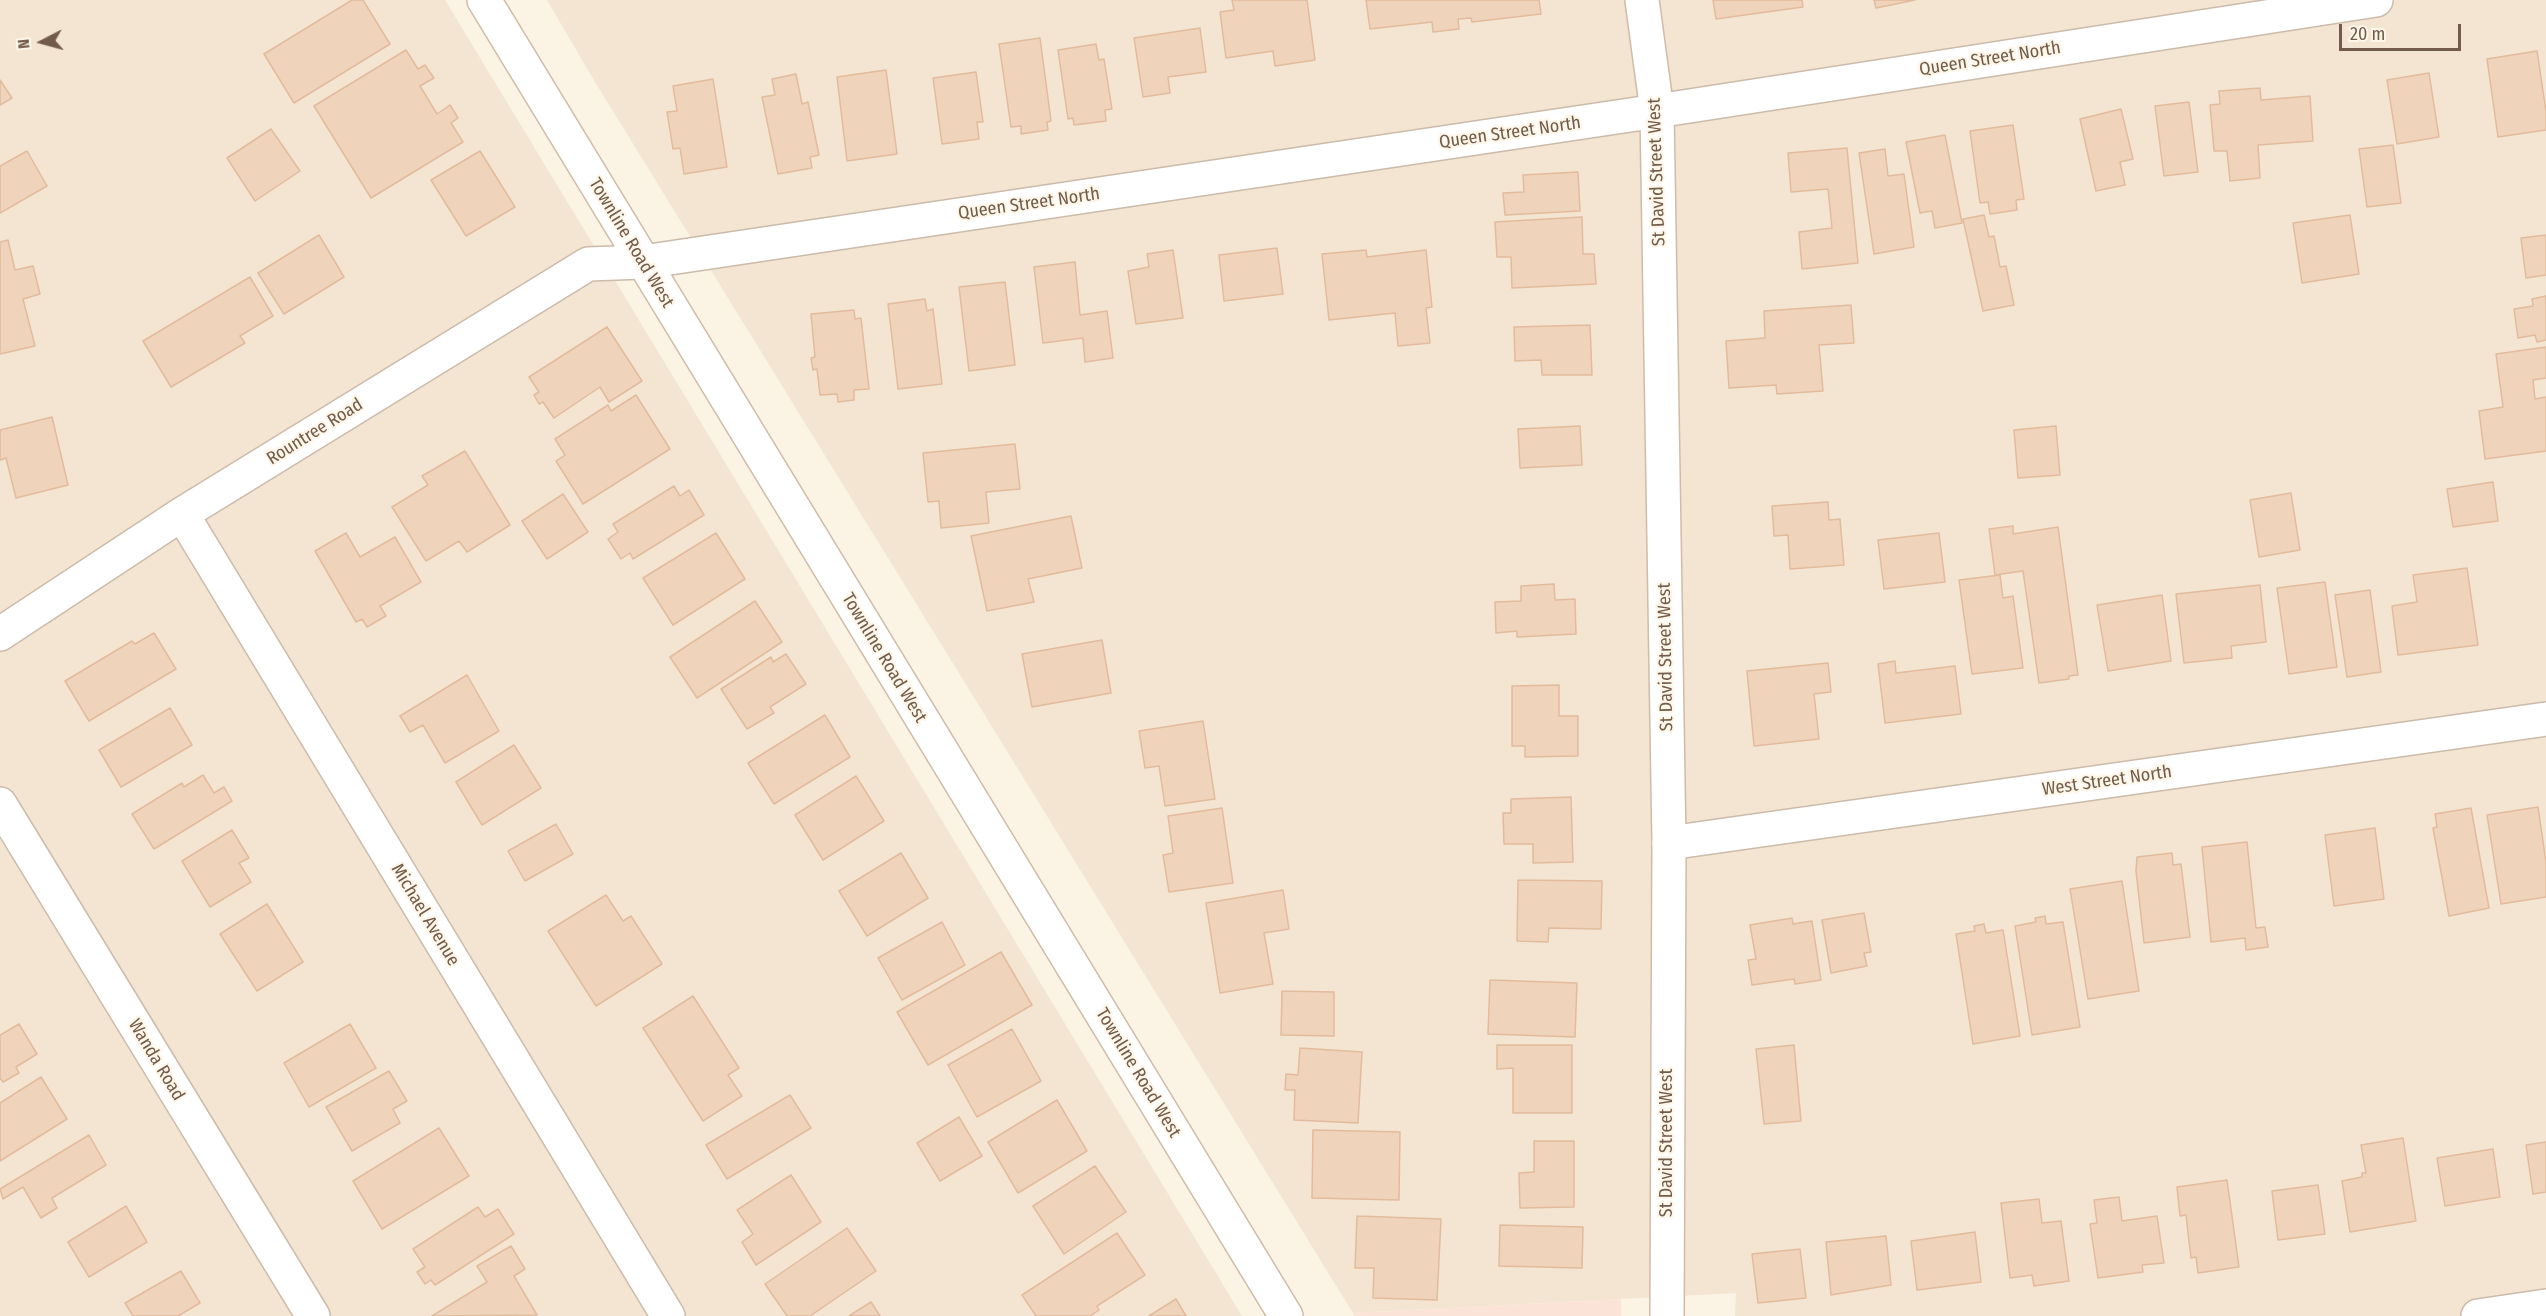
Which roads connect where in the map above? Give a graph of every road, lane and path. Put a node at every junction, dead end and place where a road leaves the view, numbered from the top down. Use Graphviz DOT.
graph roads {
  1 [pos="484,0"];
  2 [pos="1642,0"];
  3 [pos="2376,0"];
  4 [pos="1657,111"];
  5 [pos="643,262"];
  6 [pos="182,514"];
  7 [pos="0,634"];
  8 [pos="2546,719"];
  9 [pos="0,804"];
  10 [pos="1669,843"];
  11 [pos="2546,1306"];
  12 [pos="313,1316"];
  13 [pos="668,1316"];
  14 [pos="1286,1316"];
  15 [pos="1667,1316"];
  16 [pos="2478,1316"];
  1 -- 5 [label="street, Townline Road West"];
  2 -- 4 [label="street, St David Street West"];
  3 -- 4 [label="street, Queen Street North"];
  4 -- 5 [label="street, Queen Street North"];
  4 -- 10 [label="street, St David Street West"];
  5 -- 6 [label="street, Rountree Road"];
  5 -- 14 [label="street, Townline Road West"];
  6 -- 7 [label="street, Rountree Road"];
  6 -- 13 [label="street, Michael Avenue"];
  8 -- 10 [label="street, West Street North"];
  9 -- 12 [label="street, Wanda Road"];
  10 -- 15 [label="street, St David Street West"];
  11 -- 16 [label="street"];
}
